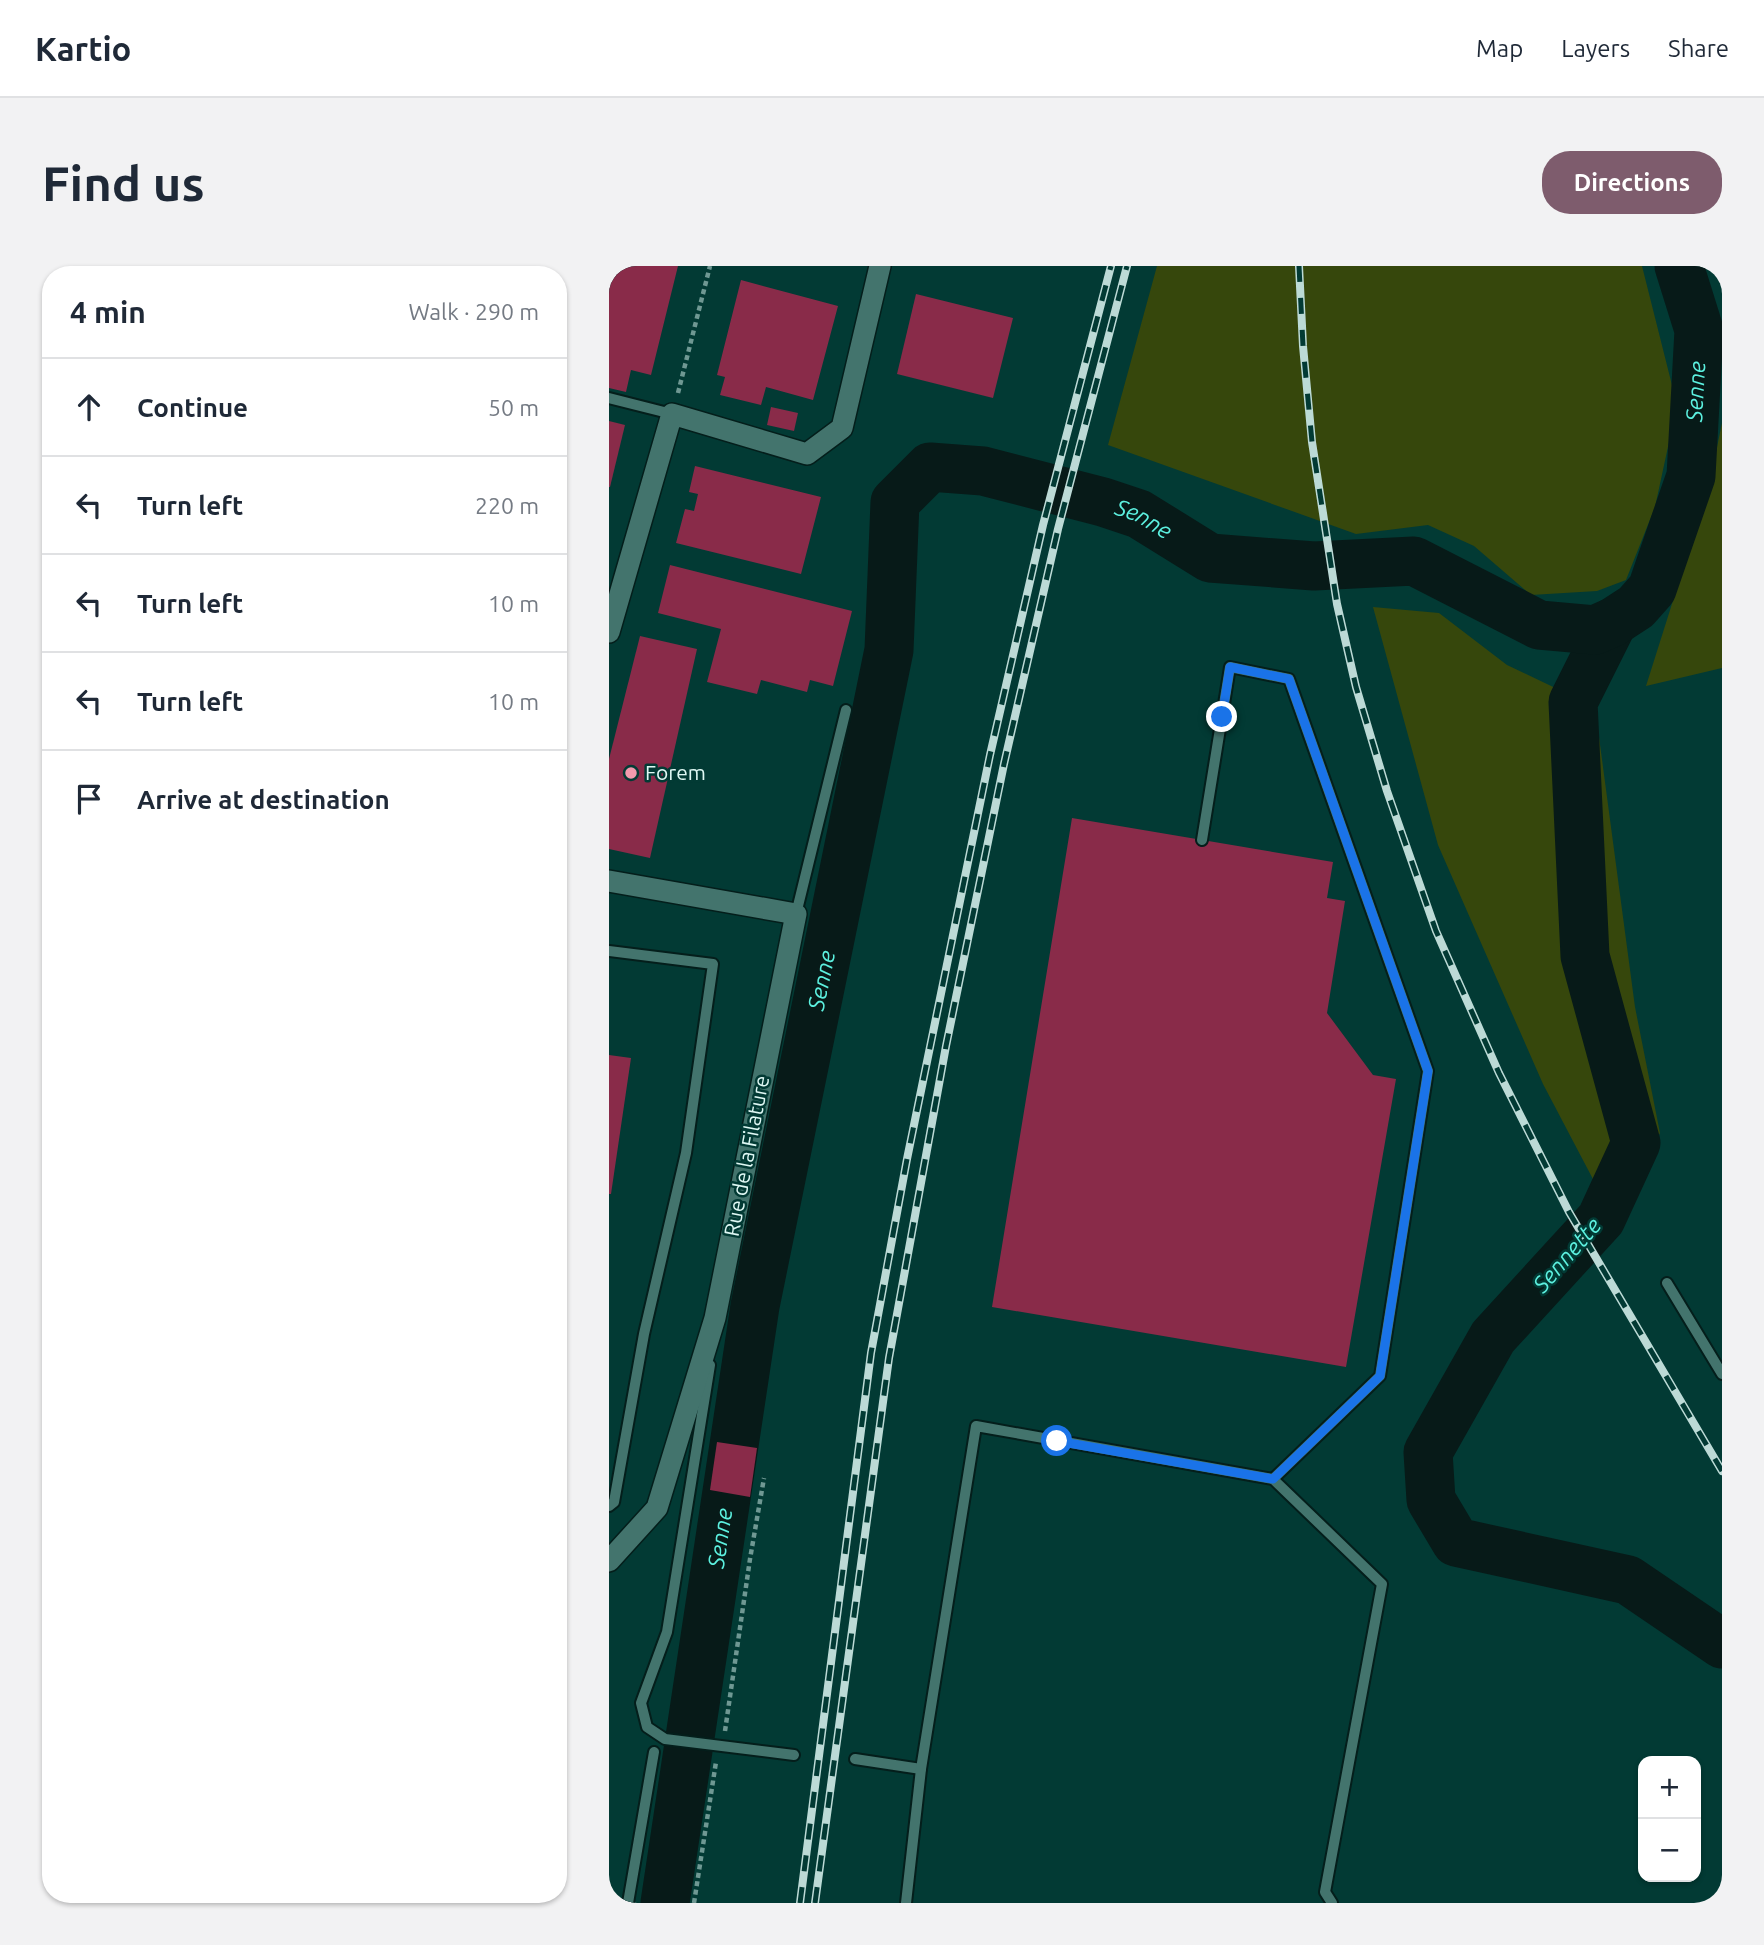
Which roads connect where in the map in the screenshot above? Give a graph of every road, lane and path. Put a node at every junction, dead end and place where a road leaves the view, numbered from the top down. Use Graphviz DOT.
graph roads {
  1 [pos="710,266"];
  2 [pos="880,266"];
  3 [pos="609,398"];
  4 [pos="672,414"];
  5 [pos="609,632"];
  6 [pos="846,710"];
  7 [pos="1202,841"];
  8 [pos="609,881"];
  9 [pos="796,914"];
  10 [pos="609,951"];
  11 [pos="1667,1283"];
  12 [pos="715,1318"];
  13 [pos="1722,1374"];
  14 [pos="764,1478"];
  15 [pos="1273,1479"];
  16 [pos="609,1506"];
  17 [pos="609,1561"];
  18 [pos="715,1745"];
  19 [pos="654,1752"];
  20 [pos="795,1755"];
  21 [pos="855,1759"];
  22 [pos="921,1769"];
  23 [pos="628,1903"];
  24 [pos="694,1903"];
  25 [pos="906,1903"];
  26 [pos="1332,1903"];
  1 -- 4 [label="path"];
  2 -- 4 [label="street"];
  3 -- 4 [label="lane"];
  4 -- 5 [label="street"];
  6 -- 9 [label="lane"];
  7 -- 15 [label="lane"];
  8 -- 9 [label="street"];
  9 -- 12 [label="street, Rue de la Filature"];
  10 -- 16 [label="lane"];
  11 -- 13 [label="lane"];
  12 -- 17 [label="street, Rue de la Filature"];
  12 -- 18 [label="lane"];
  14 -- 18 [label="path"];
  15 -- 22 [label="lane"];
  15 -- 26 [label="lane"];
  18 -- 20 [label="lane"];
  18 -- 24 [label="path"];
  19 -- 23 [label="lane"];
  21 -- 22 [label="lane"];
  22 -- 25 [label="lane"];
}
